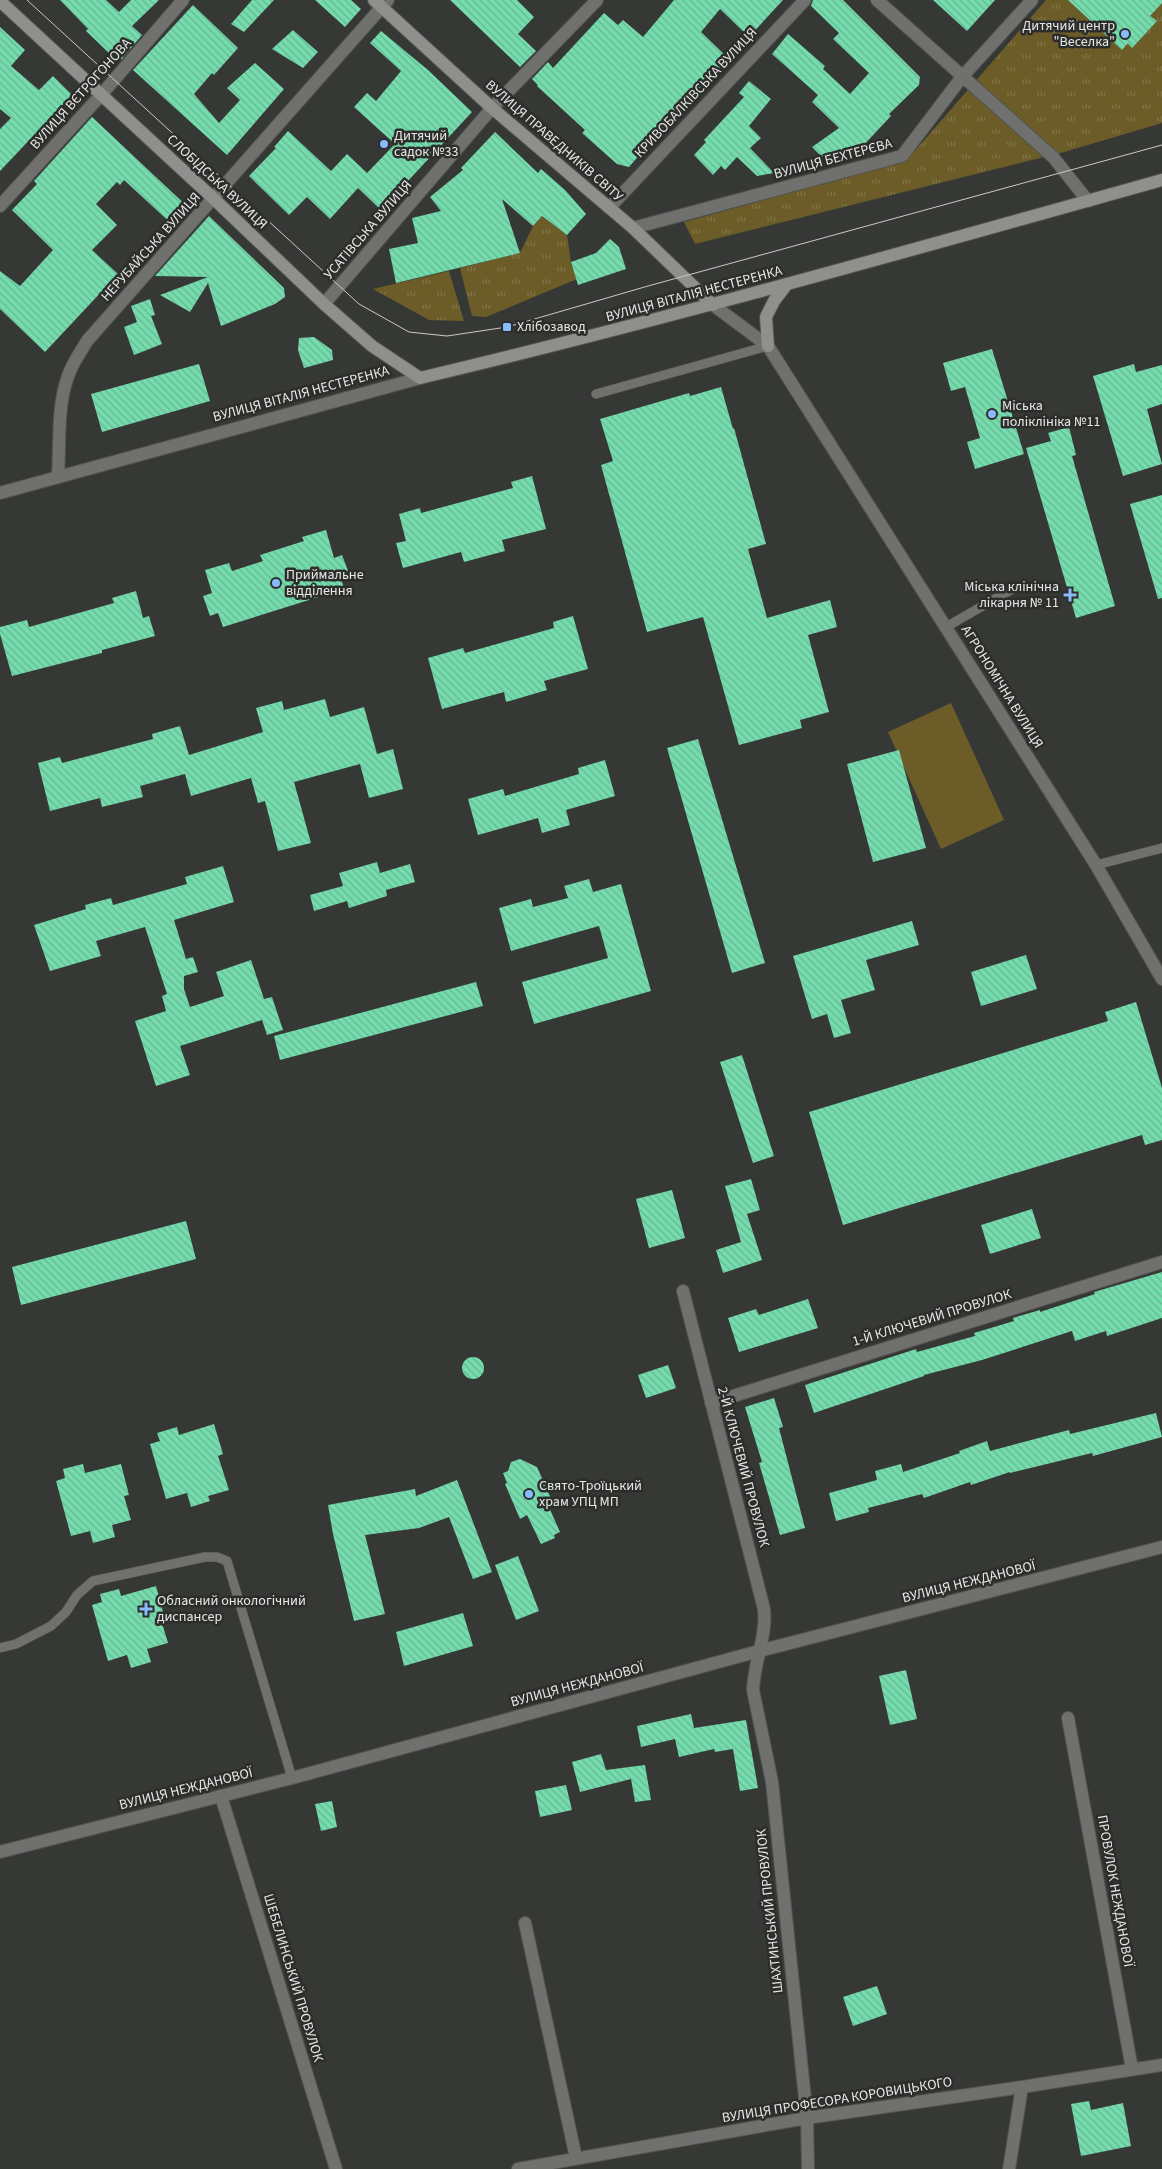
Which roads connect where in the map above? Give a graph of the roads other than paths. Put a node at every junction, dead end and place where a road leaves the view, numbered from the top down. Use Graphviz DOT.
graph roads {
  1 [pos="184,0"];
  2 [pos="597,0"];
  3 [pos="805,0"];
  4 [pos="877,0"];
  5 [pos="1032,0"];
  6 [pos="0,1"];
  7 [pos="381,2"];
  8 [pos="962,77"];
  9 [pos="101,95"];
  10 [pos="492,108"];
  11 [pos="1162,180"];
  12 [pos="214,199"];
  13 [pos="1088,201"];
  14 [pos="0,206"];
  15 [pos="609,208"];
  16 [pos="633,228"];
  17 [pos="787,284"];
  18 [pos="324,304"];
  19 [pos="714,305"];
  20 [pos="768,346"];
  21 [pos="420,378"];
  22 [pos="596,394"];
  23 [pos="58,476"];
  24 [pos="0,493"];
  25 [pos="1016,587"];
  26 [pos="946,627"];
  27 [pos="1162,848"];
  28 [pos="1096,865"];
  29 [pos="1162,979"];
  30 [pos="1162,1262"];
  31 [pos="682,1291"];
  32 [pos="711,1403"];
  33 [pos="1162,1548"];
  34 [pos="0,1648"];
  35 [pos="759,1651"];
  36 [pos="1068,1718"];
  37 [pos="292,1778"];
  38 [pos="221,1796"];
  39 [pos="0,1852"];
  40 [pos="525,1924"];
  41 [pos="1162,2065"];
  42 [pos="1132,2069"];
  43 [pos="1022,2087"];
  44 [pos="807,2118"];
  45 [pos="576,2158"];
  46 [pos="336,2169"];
  47 [pos="518,2169"];
  48 [pos="808,2169"];
  49 [pos="1009,2169"];
  1 -- 9 [label="street, ВУЛИЦЯ ВЄТРОГОНОВА"];
  2 -- 10 [label="street, УСАТІВСЬКА ВУЛИЦЯ"];
  3 -- 15 [label="street, КРИВОБАЛКІВСЬКА ВУЛИЦЯ"];
  4 -- 8 [label="street"];
  5 -- 8 [label="street, ВУЛИЦЯ БЕХТЕРЄВА"];
  6 -- 9 [label="main road, СЛОБІДСЬКА ВУЛИЦЯ"];
  7 -- 10 [label="main road, ВУЛИЦЯ ПРАВЕДНИКІВ СВІТУ"];
  7 -- 12 [label="street, НЕРУБАЙСЬКА ВУЛИЦЯ"];
  8 -- 13 [label="street"];
  8 -- 16 [label="street, ВУЛИЦЯ БЕХТЕРЄВА"];
  9 -- 12 [label="main road, СЛОБІДСЬКА ВУЛИЦЯ"];
  9 -- 14 [label="street, ВУЛИЦЯ ВЄТРОГОНОВА"];
  10 -- 15 [label="main road, ВУЛИЦЯ ПРАВЕДНИКІВ СВІТУ"];
  10 -- 18 [label="street, УСАТІВСЬКА ВУЛИЦЯ"];
  11 -- 13 [label="main road, ВУЛИЦЯ ВІТАЛІЯ НЕСТЕРЕНКА"];
  12 -- 18 [label="main road, СЛОБІДСЬКА ВУЛИЦЯ"];
  12 -- 23 [label="street, НЕРУБАЙСЬКА ВУЛИЦЯ"];
  13 -- 17 [label="main road, ВУЛИЦЯ ВІТАЛІЯ НЕСТЕРЕНКА"];
  15 -- 16 [label="main road, ВУЛИЦЯ ПРАВЕДНИКІВ СВІТУ"];
  16 -- 19 [label="main road, ВУЛИЦЯ ПРАВЕДНИКІВ СВІТУ"];
  17 -- 19 [label="main road, ВУЛИЦЯ ВІТАЛІЯ НЕСТЕРЕНКА"];
  17 -- 20 [label="main road"];
  18 -- 21 [label="main road, СЛОБІДСЬКА ВУЛИЦЯ"];
  19 -- 20 [label="street, АГРОНОМІЧНА ВУЛИЦЯ"];
  19 -- 21 [label="main road, ВУЛИЦЯ ВІТАЛІЯ НЕСТЕРЕНКА"];
  20 -- 22 [label="lane"];
  20 -- 26 [label="street, АГРОНОМІЧНА ВУЛИЦЯ"];
  21 -- 23 [label="street, ВУЛИЦЯ ВІТАЛІЯ НЕСТЕРЕНКА"];
  23 -- 24 [label="street, ВУЛИЦЯ ВІТАЛІЯ НЕСТЕРЕНКА"];
  25 -- 26 [label="lane"];
  26 -- 28 [label="street, АГРОНОМІЧНА ВУЛИЦЯ"];
  27 -- 28 [label="lane"];
  28 -- 29 [label="street, АГРОНОМІЧНА ВУЛИЦЯ"];
  30 -- 32 [label="street, 1-Й КЛЮЧЕВИЙ ПРОВУЛОК"];
  31 -- 32 [label="street, 2-Й КЛЮЧЕВИЙ ПРОВУЛОК"];
  32 -- 35 [label="street, 2-Й КЛЮЧЕВИЙ ПРОВУЛОК"];
  33 -- 35 [label="street, ВУЛИЦЯ НЕЖДАНОВОЇ"];
  34 -- 37 [label="lane"];
  35 -- 37 [label="street, ВУЛИЦЯ НЕЖДАНОВОЇ"];
  35 -- 44 [label="street, ШАХТИНСЬКИЙ ПРОВУЛОК"];
  36 -- 42 [label="street, ПРОВУЛОК НЕЖДАНОВОЇ"];
  37 -- 38 [label="street, ВУЛИЦЯ НЕЖДАНОВОЇ"];
  38 -- 39 [label="street, ВУЛИЦЯ НЕЖДАНОВОЇ"];
  38 -- 46 [label="street, ШЕБЕЛИНСЬКИЙ ПРОВУЛОК"];
  40 -- 45 [label="street"];
  41 -- 42 [label="street, ВУЛИЦЯ ПРОФЕСОРА КОРОВИЦЬКОГО"];
  42 -- 43 [label="street, ВУЛИЦЯ ПРОФЕСОРА КОРОВИЦЬКОГО"];
  43 -- 44 [label="street, ВУЛИЦЯ ПРОФЕСОРА КОРОВИЦЬКОГО"];
  43 -- 49 [label="street"];
  44 -- 45 [label="street, ВУЛИЦЯ ПРОФЕСОРА КОРОВИЦЬКОГО"];
  44 -- 48 [label="street, ШАХТИНСЬКИЙ ПРОВУЛОК"];
  45 -- 47 [label="street, ВУЛИЦЯ ПРОФЕСОРА КОРОВИЦЬКОГО"];
}
